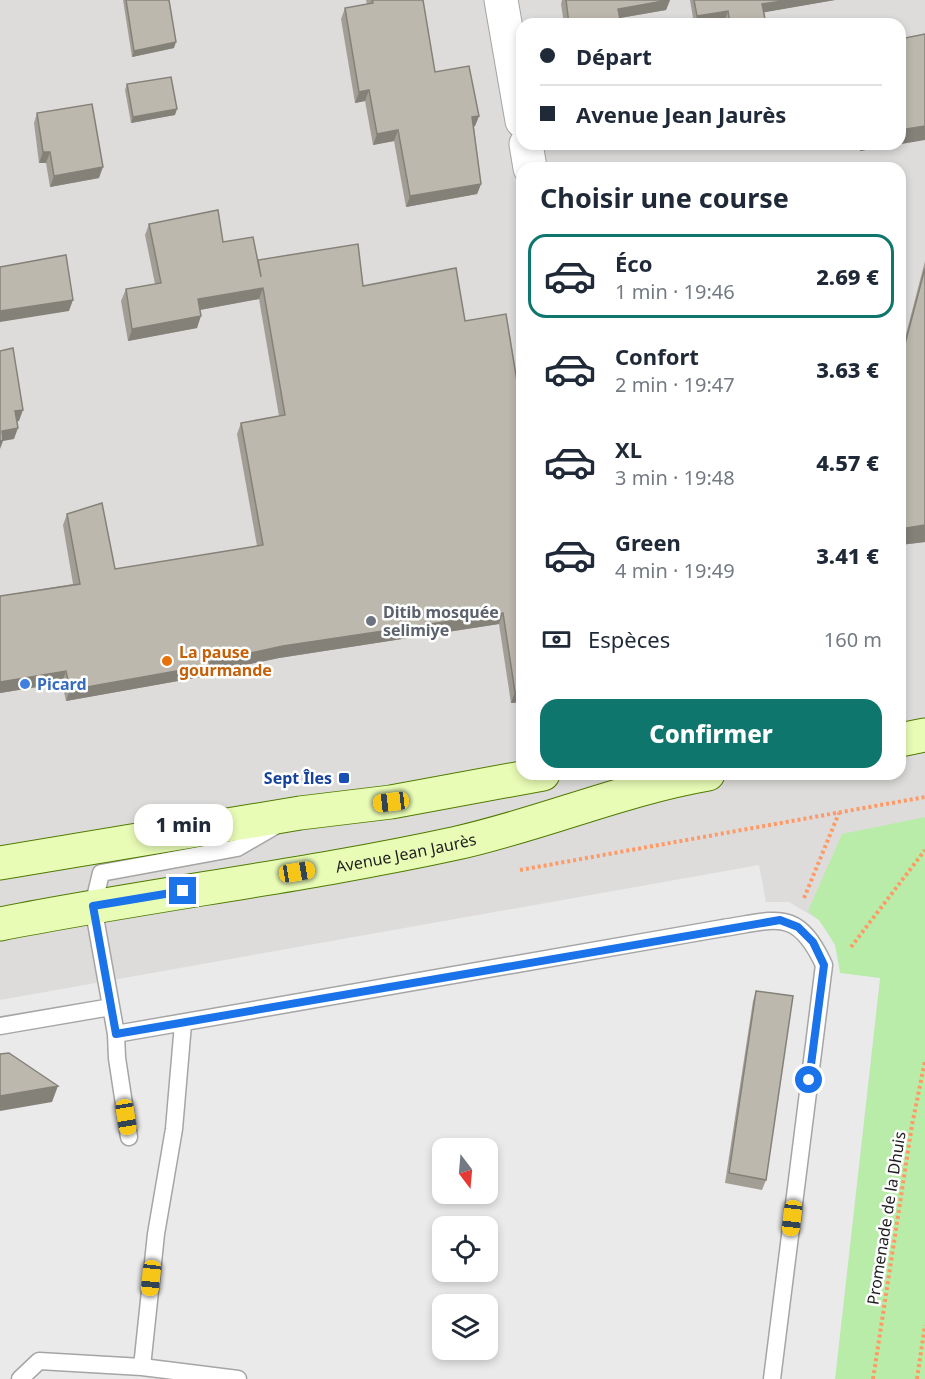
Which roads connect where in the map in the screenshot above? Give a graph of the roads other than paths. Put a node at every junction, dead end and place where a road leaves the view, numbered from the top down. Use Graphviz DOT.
graph roads {
  1 [pos="501,0"];
  2 [pos="516,86"];
  3 [pos="925,735"];
  4 [pos="906,739"];
  5 [pos="516,779"];
  6 [pos="645,780"];
  7 [pos="300,813"];
  8 [pos="0,863"];
  9 [pos="93,906"];
  10 [pos="0,924"];
  11 [pos="111,1006"];
  12 [pos="183,1024"];
  13 [pos="0,1026"];
  14 [pos="116,1034"];
  15 [pos="129,1137"];
  16 [pos="142,1367"];
  17 [pos="20,1379"];
  18 [pos="238,1379"];
  19 [pos="772,1379"];
  1 -- 2 [label="street"];
  3 -- 4 [label="main road"];
  5 -- 7 [label="main road"];
  6 -- 9 [label="main road, Avenue Jean Jaurès"];
  7 -- 8 [label="main road"];
  7 -- 9 [label="lane"];
  9 -- 10 [label="main road, Avenue Jean Jaurès"];
  9 -- 11 [label="lane"];
  11 -- 13 [label="lane"];
  11 -- 14 [label="lane"];
  12 -- 14 [label="lane"];
  12 -- 16 [label="lane"];
  12 -- 19 [label="lane"];
  14 -- 15 [label="lane"];
  16 -- 17 [label="lane"];
  16 -- 18 [label="lane"];
}
